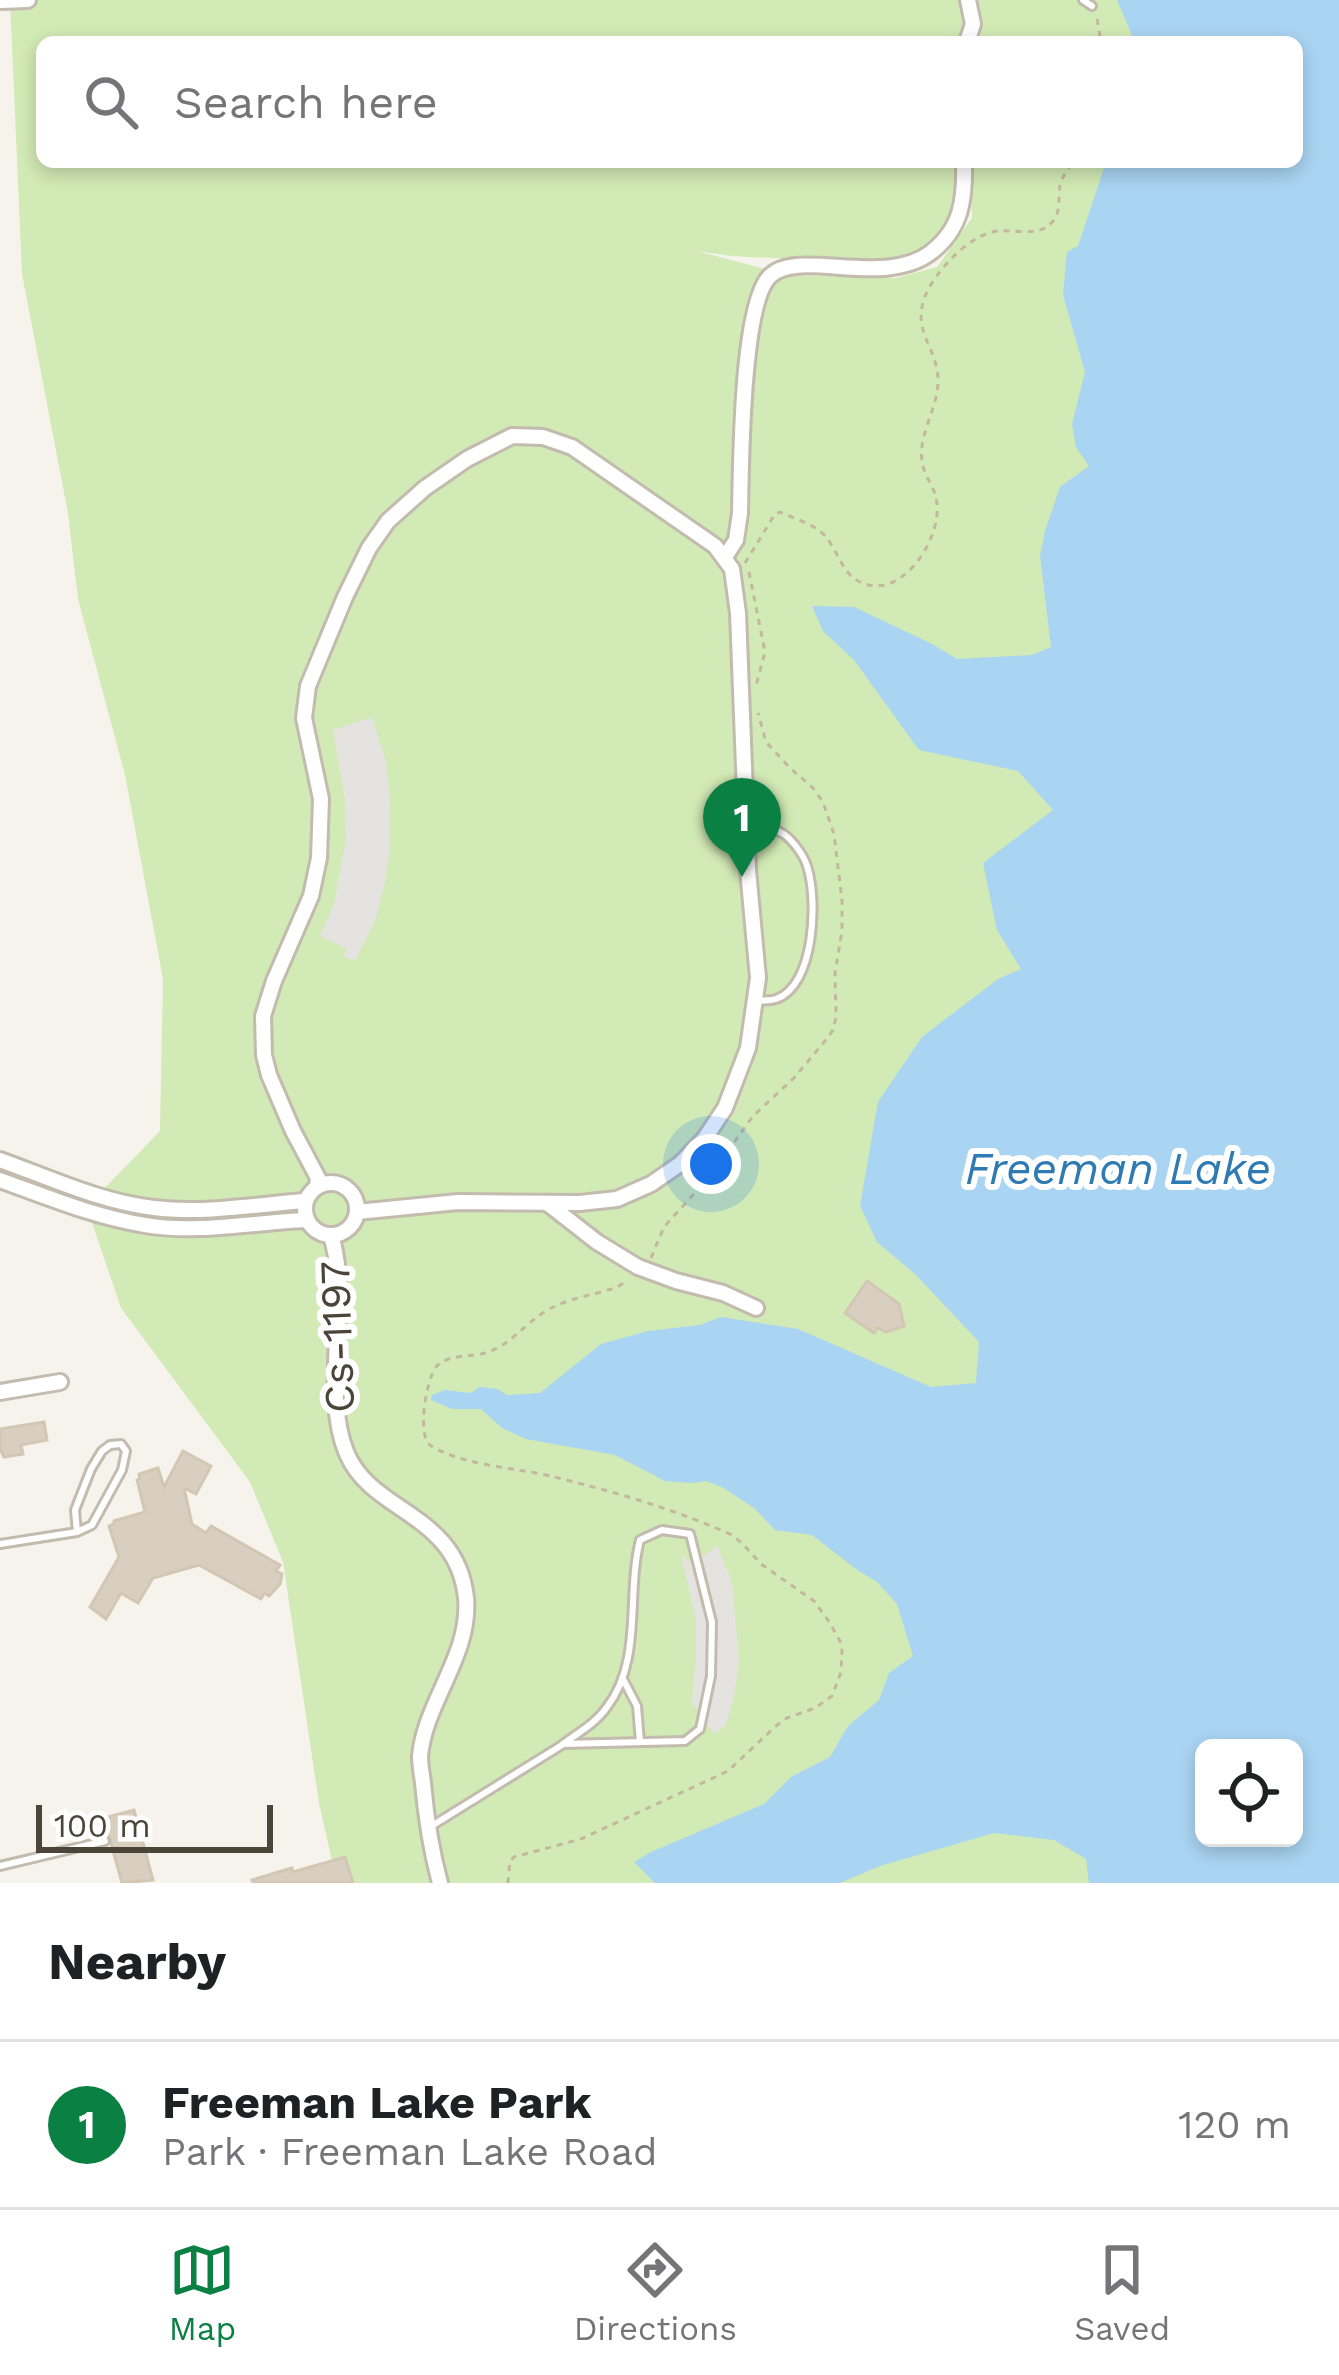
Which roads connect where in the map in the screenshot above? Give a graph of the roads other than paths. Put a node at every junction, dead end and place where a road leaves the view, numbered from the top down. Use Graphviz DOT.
graph roads {
  1 [pos="28,0"];
  2 [pos="968,0"];
  3 [pos="1083,0"];
  4 [pos="0,1"];
  5 [pos="1092,6"];
  6 [pos="969,36"];
  7 [pos="964,168"];
  8 [pos="725,557"];
  9 [pos="746,828"];
  10 [pos="757,1001"];
  11 [pos="0,1160"];
  12 [pos="0,1180"];
  13 [pos="317,1186"];
  14 [pos="305,1201"];
  15 [pos="547,1203"];
  16 [pos="357,1212"];
  17 [pos="307,1220"];
  18 [pos="331,1236"];
  19 [pos="757,1308"];
  20 [pos="60,1382"];
  21 [pos="0,1392"];
  22 [pos="77,1532"];
  23 [pos="0,1544"];
  24 [pos="624,1681"];
  25 [pos="640,1742"];
  26 [pos="563,1744"];
  27 [pos="428,1829"];
  28 [pos="105,1841"];
  29 [pos="0,1866"];
  30 [pos="440,1883"];
  1 -- 4 [label="street"];
  2 -- 6 [label="street"];
  3 -- 5 [label="lane"];
  7 -- 8 [label="street"];
  8 -- 9 [label="street"];
  8 -- 13 [label="street"];
  9 -- 10 [label="street"];
  9 -- 10 [label="lane"];
  10 -- 15 [label="street"];
  11 -- 14 [label="street"];
  12 -- 17 [label="street"];
  13 -- 14 [label="street"];
  13 -- 16 [label="street"];
  14 -- 17 [label="street"];
  15 -- 16 [label="street"];
  15 -- 19 [label="street"];
  16 -- 18 [label="street"];
  17 -- 18 [label="street"];
  18 -- 27 [label="street, Cs-1197"];
  20 -- 21 [label="street"];
  22 -- 22 [label="lane"];
  22 -- 23 [label="lane"];
  24 -- 25 [label="lane"];
  24 -- 25 [label="lane"];
  24 -- 26 [label="lane"];
  25 -- 26 [label="lane"];
  26 -- 27 [label="lane"];
  27 -- 30 [label="street, Cs-1197"];
  28 -- 29 [label="lane"];
}
